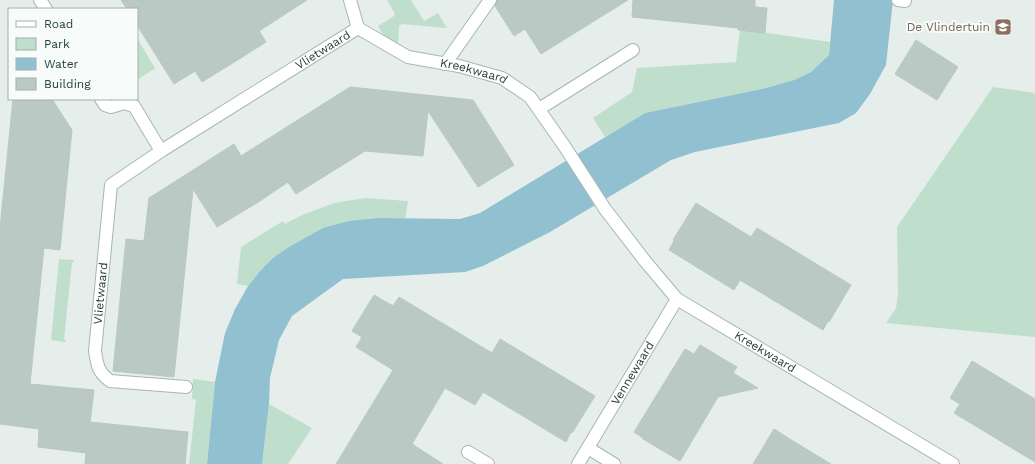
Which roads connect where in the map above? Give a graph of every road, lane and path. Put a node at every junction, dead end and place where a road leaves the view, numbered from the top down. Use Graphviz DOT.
graph roads {
  1 [pos="350,0"];
  2 [pos="490,0"];
  3 [pos="358,28"];
  4 [pos="633,50"];
  5 [pos="445,64"];
  6 [pos="102,100"];
  7 [pos="538,109"];
  8 [pos="161,151"];
  9 [pos="677,299"];
  10 [pos="186,387"];
  11 [pos="588,448"];
  12 [pos="468,452"];
  13 [pos="488,464"];
  14 [pos="578,464"];
  15 [pos="614,464"];
  16 [pos="953,464"];
  1 -- 3 [label="street, Vlietwaard"];
  2 -- 5 [label="street"];
  3 -- 5 [label="street, Kreekwaard"];
  3 -- 8 [label="street, Vlietwaard"];
  4 -- 7 [label="street"];
  5 -- 7 [label="street, Kreekwaard"];
  6 -- 8 [label="street"];
  7 -- 9 [label="street, Kreekwaard"];
  8 -- 10 [label="street, Vlietwaard"];
  9 -- 11 [label="street, Vennewaard"];
  9 -- 16 [label="street, Kreekwaard"];
  11 -- 14 [label="street, Vennewaard"];
  11 -- 15 [label="street"];
  12 -- 13 [label="street"];
}
